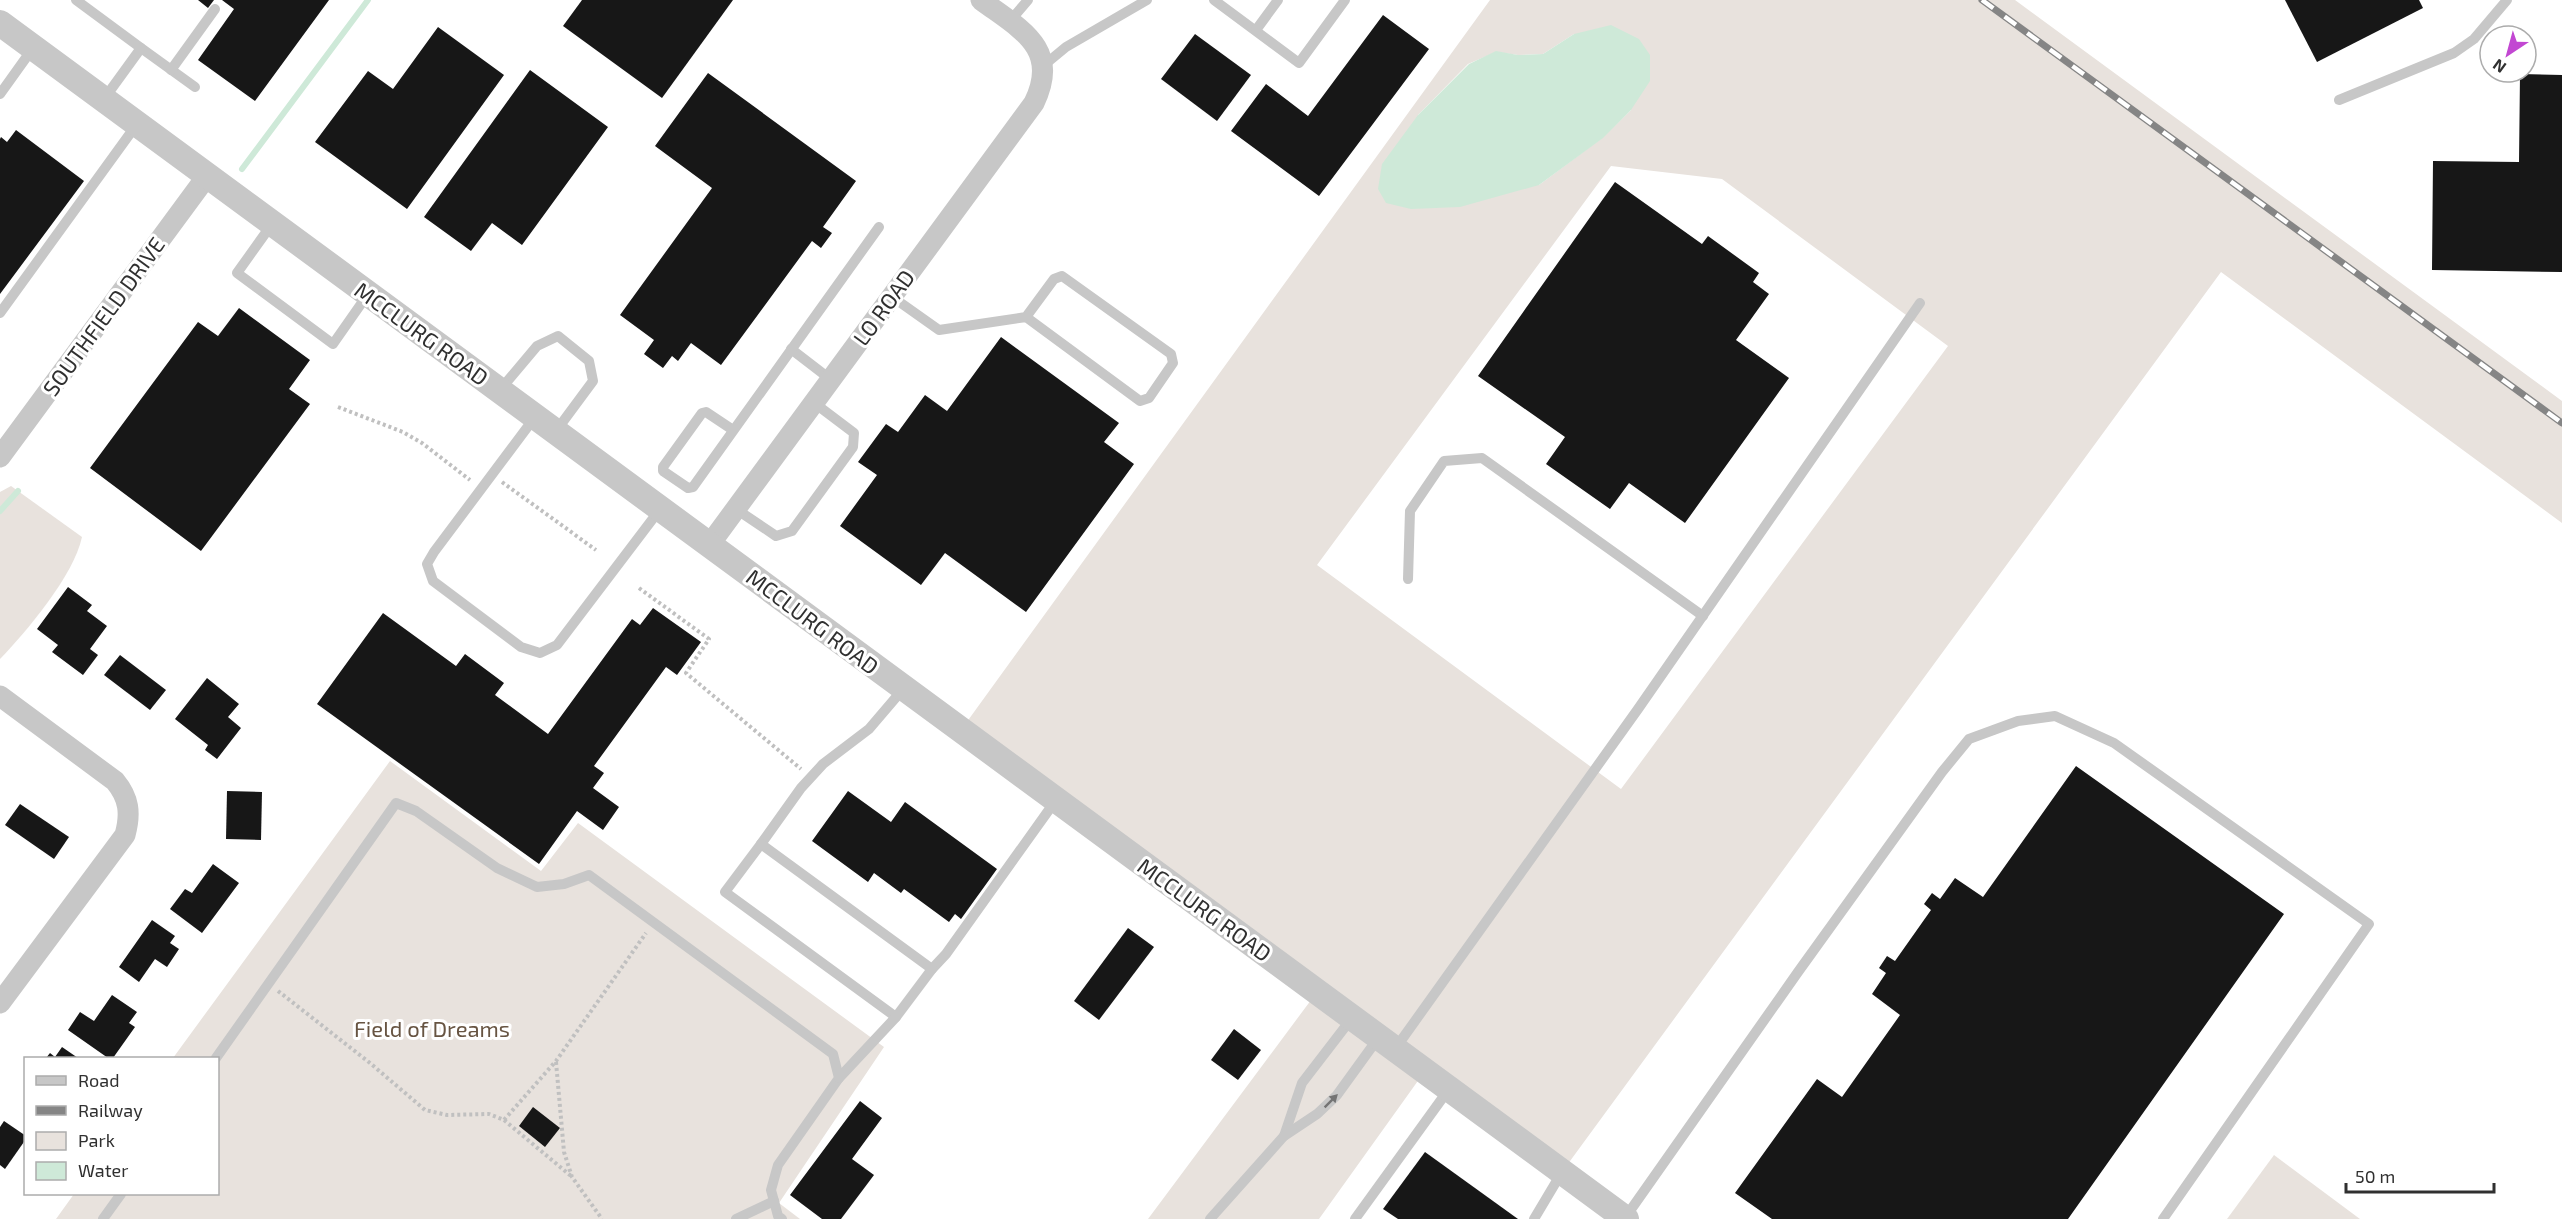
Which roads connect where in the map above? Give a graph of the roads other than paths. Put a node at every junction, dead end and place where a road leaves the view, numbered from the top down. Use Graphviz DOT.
graph roads {
  1 [pos="76,0"];
  2 [pos="981,0"];
  3 [pos="1028,0"];
  4 [pos="1148,0"];
  5 [pos="1214,0"];
  6 [pos="1278,0"];
  7 [pos="1345,0"];
  8 [pos="2507,0"];
  9 [pos="215,9"];
  10 [pos="1010,21"];
  11 [pos="0,23"];
  12 [pos="1256,30"];
  13 [pos="33,48"];
  14 [pos="141,48"];
  15 [pos="1043,66"];
  16 [pos="171,70"];
  17 [pos="195,87"];
  18 [pos="0,94"];
  19 [pos="103,99"];
  20 [pos="2339,100"];
  21 [pos="137,124"];
  22 [pos="207,176"];
  23 [pos="272,224"];
  24 [pos="879,227"];
  25 [pos="368,294"];
  26 [pos="891,296"];
  27 [pos="1920,303"];
  28 [pos="0,312"];
  29 [pos="1026,317"];
  30 [pos="791,349"];
  31 [pos="830,379"];
  32 [pos="500,390"];
  33 [pos="813,402"];
  34 [pos="546,424"];
  35 [pos="733,430"];
  36 [pos="0,457"];
  37 [pos="661,508"];
  38 [pos="736,509"];
  39 [pos="710,544"];
  40 [pos="1408,579"];
  41 [pos="1703,616"];
  42 [pos="904,688"];
  43 [pos="0,696"];
  44 [pos="1056,800"];
  45 [pos="761,844"];
  46 [pos="932,969"];
  47 [pos="0,1003"];
  48 [pos="896,1017"];
  49 [pos="1353,1018"];
  50 [pos="1387,1043"];
  51 [pos="217,1057"];
  52 [pos="839,1078"];
  53 [pos="1449,1089"];
  54 [pos="1284,1136"];
  55 [pos="1562,1172"];
  56 [pos="120,1195"];
  57 [pos="774,1201"];
  58 [pos="1615,1216"];
  59 [pos="103,1219"];
  60 [pos="736,1219"];
  61 [pos="782,1219"];
  62 [pos="1210,1219"];
  63 [pos="1355,1219"];
  64 [pos="1534,1219"];
  65 [pos="2163,1219"];
  1 -- 14 [label="lane"];
  2 -- 10 [label="street"];
  3 -- 10 [label="lane"];
  4 -- 15 [label="lane"];
  5 -- 12 [label="lane"];
  6 -- 12 [label="lane"];
  7 -- 12 [label="lane"];
  8 -- 20 [label="lane"];
  9 -- 16 [label="lane"];
  10 -- 15 [label="street"];
  11 -- 13 [label="street, MCCLURG ROAD"];
  13 -- 18 [label="lane"];
  13 -- 19 [label="street, MCCLURG ROAD"];
  14 -- 16 [label="lane"];
  14 -- 19 [label="lane"];
  15 -- 26 [label="street, LO ROAD"];
  16 -- 17 [label="lane"];
  19 -- 21 [label="street, MCCLURG ROAD"];
  21 -- 22 [label="street, MCCLURG ROAD"];
  21 -- 28 [label="lane"];
  22 -- 23 [label="street, MCCLURG ROAD"];
  22 -- 36 [label="street, SOUTHFIELD DRIVE"];
  23 -- 25 [label="street, MCCLURG ROAD"];
  23 -- 25 [label="lane"];
  24 -- 30 [label="lane"];
  25 -- 32 [label="street, MCCLURG ROAD"];
  26 -- 29 [label="lane"];
  26 -- 31 [label="street, LO ROAD"];
  27 -- 41 [label="lane"];
  29 -- 29 [label="lane"];
  30 -- 31 [label="lane"];
  30 -- 35 [label="lane"];
  31 -- 33 [label="street, LO ROAD"];
  32 -- 34 [label="street, MCCLURG ROAD"];
  32 -- 34 [label="lane"];
  33 -- 38 [label="street, LO ROAD"];
  33 -- 38 [label="lane"];
  34 -- 37 [label="street, MCCLURG ROAD"];
  34 -- 37 [label="lane"];
  35 -- 35 [label="lane"];
  37 -- 39 [label="street, MCCLURG ROAD"];
  38 -- 39 [label="street, LO ROAD"];
  39 -- 42 [label="street, MCCLURG ROAD"];
  40 -- 41 [label="lane"];
  41 -- 50 [label="lane"];
  42 -- 44 [label="street, MCCLURG ROAD"];
  42 -- 45 [label="lane"];
  43 -- 47 [label="street"];
  44 -- 46 [label="lane"];
  44 -- 49 [label="street, MCCLURG ROAD"];
  45 -- 46 [label="lane"];
  45 -- 48 [label="lane"];
  46 -- 48 [label="lane"];
  48 -- 52 [label="lane"];
  49 -- 50 [label="street, MCCLURG ROAD"];
  49 -- 54 [label="lane"];
  50 -- 53 [label="street, MCCLURG ROAD"];
  54 -- 50 [label="lane, one-way"];
  51 -- 52 [label="lane"];
  52 -- 57 [label="lane"];
  53 -- 55 [label="street, MCCLURG ROAD"];
  53 -- 63 [label="lane"];
  54 -- 62 [label="lane"];
  55 -- 58 [label="street, MCCLURG ROAD"];
  55 -- 64 [label="lane"];
  56 -- 59 [label="lane"];
  57 -- 60 [label="lane"];
  57 -- 61 [label="lane"];
  58 -- 65 [label="lane"];
}
